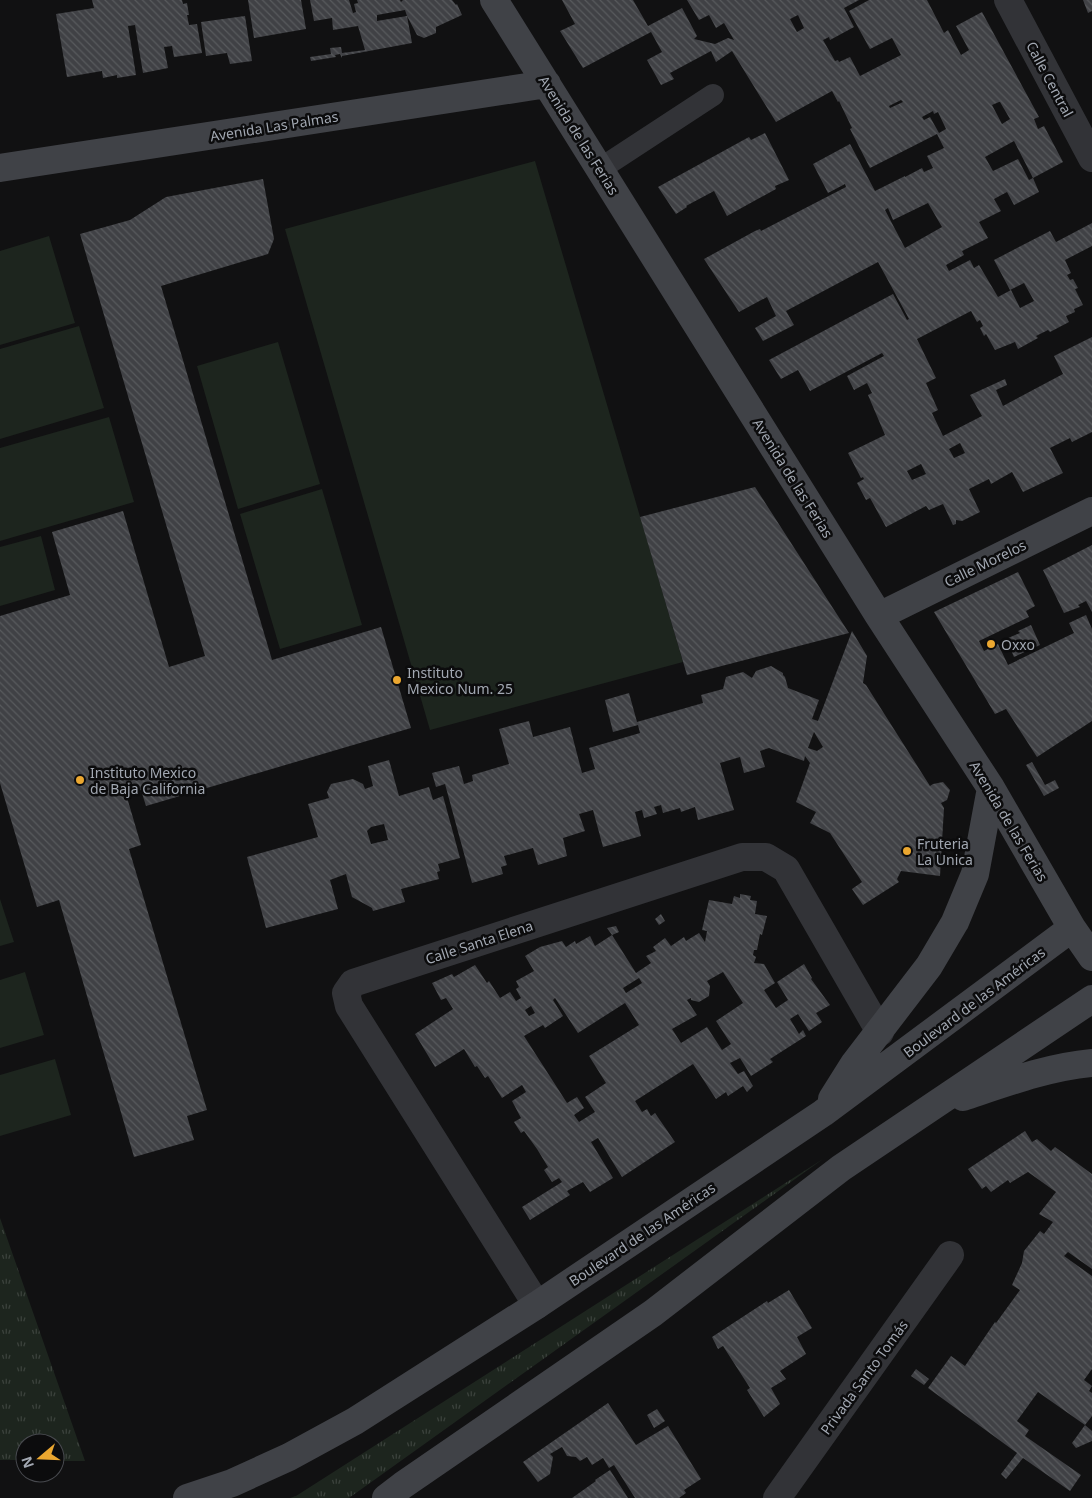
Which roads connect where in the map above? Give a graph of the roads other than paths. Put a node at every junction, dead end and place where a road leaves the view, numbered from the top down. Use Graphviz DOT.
graph roads {
  1 [pos="494,0"];
  2 [pos="1008,0"];
  3 [pos="547,84"];
  4 [pos="713,95"];
  5 [pos="1092,158"];
  6 [pos="0,168"];
  7 [pos="600,169"];
  8 [pos="1092,511"];
  9 [pos="879,616"];
  10 [pos="991,788"];
  11 [pos="1072,928"];
  12 [pos="1092,957"];
  13 [pos="1092,999"];
  14 [pos="880,1032"];
  15 [pos="1092,1063"];
  16 [pos="930,1108"];
  17 [pos="823,1113"];
  18 [pos="950,1255"];
  19 [pos="537,1305"];
  20 [pos="187,1498"];
  21 [pos="386,1498"];
  22 [pos="777,1498"];
  1 -- 3 [label="main road, Avenida de las Ferias"];
  2 -- 5 [label="street, Calle Central"];
  3 -- 6 [label="main road, Avenida Las Palmas"];
  3 -- 7 [label="main road, Avenida de las Ferias"];
  4 -- 7 [label="lane"];
  7 -- 9 [label="main road, Avenida de las Ferias"];
  8 -- 9 [label="main road, Calle Morelos"];
  9 -- 10 [label="main road, Avenida de las Ferias"];
  10 -- 11 [label="main road, Avenida de las Ferias"];
  10 -- 14 [label="main road"];
  11 -- 12 [label="main road, Avenida de las Ferias"];
  11 -- 17 [label="main road, Boulevard de las Américas"];
  13 -- 16 [label="main road"];
  14 -- 17 [label="main road"];
  14 -- 19 [label="street, Calle Santa Elena"];
  15 -- 16 [label="main road"];
  16 -- 21 [label="main road"];
  17 -- 19 [label="main road, Boulevard de las Américas"];
  18 -- 22 [label="street, Privada Santo Tomás"];
  19 -- 20 [label="main road, Boulevard de las Américas"];
}
